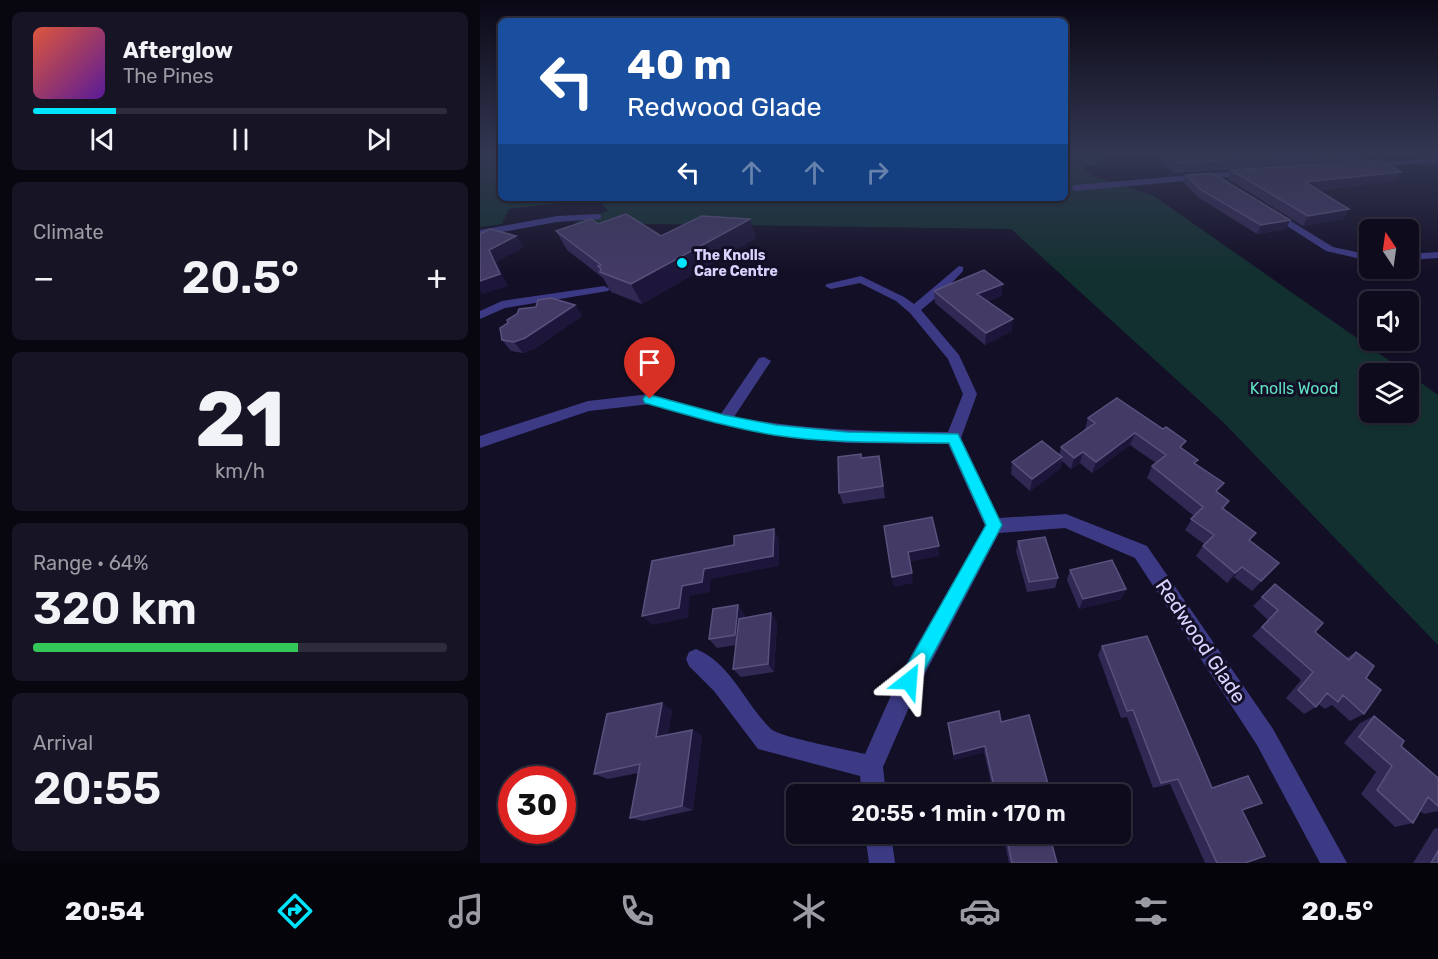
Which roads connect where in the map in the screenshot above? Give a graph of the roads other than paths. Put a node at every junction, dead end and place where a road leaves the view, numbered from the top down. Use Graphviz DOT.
graph roads {
  1 [pos="1261,206"];
  2 [pos="598,217"];
  3 [pos="480,233"];
  4 [pos="1438,255"];
  5 [pos="1359,256"];
  6 [pos="1419,256"];
  7 [pos="959,269"];
  8 [pos="831,286"];
  9 [pos="604,289"];
  10 [pos="914,310"];
  11 [pos="480,315"];
  12 [pos="764,361"];
  13 [pos="724,420"];
  14 [pos="953,438"];
  15 [pos="480,442"];
  16 [pos="994,525"];
  17 [pos="696,659"];
  18 [pos="871,767"];
  19 [pos="873,784"];
  20 [pos="879,844"];
  21 [pos="882,863"];
  22 [pos="1334,863"];
  1 -- 5 [label="street"];
  2 -- 3 [label="street"];
  4 -- 6 [label="street"];
  7 -- 10 [label="street"];
  8 -- 10 [label="street"];
  9 -- 11 [label="street"];
  10 -- 14 [label="street"];
  12 -- 13 [label="street"];
  13 -- 14 [label="street"];
  13 -- 15 [label="street"];
  14 -- 16 [label="street"];
  16 -- 18 [label="street"];
  16 -- 22 [label="street, Redwood Glade"];
  17 -- 18 [label="street"];
  18 -- 19 [label="street"];
  20 -- 21 [label="street"];
}
